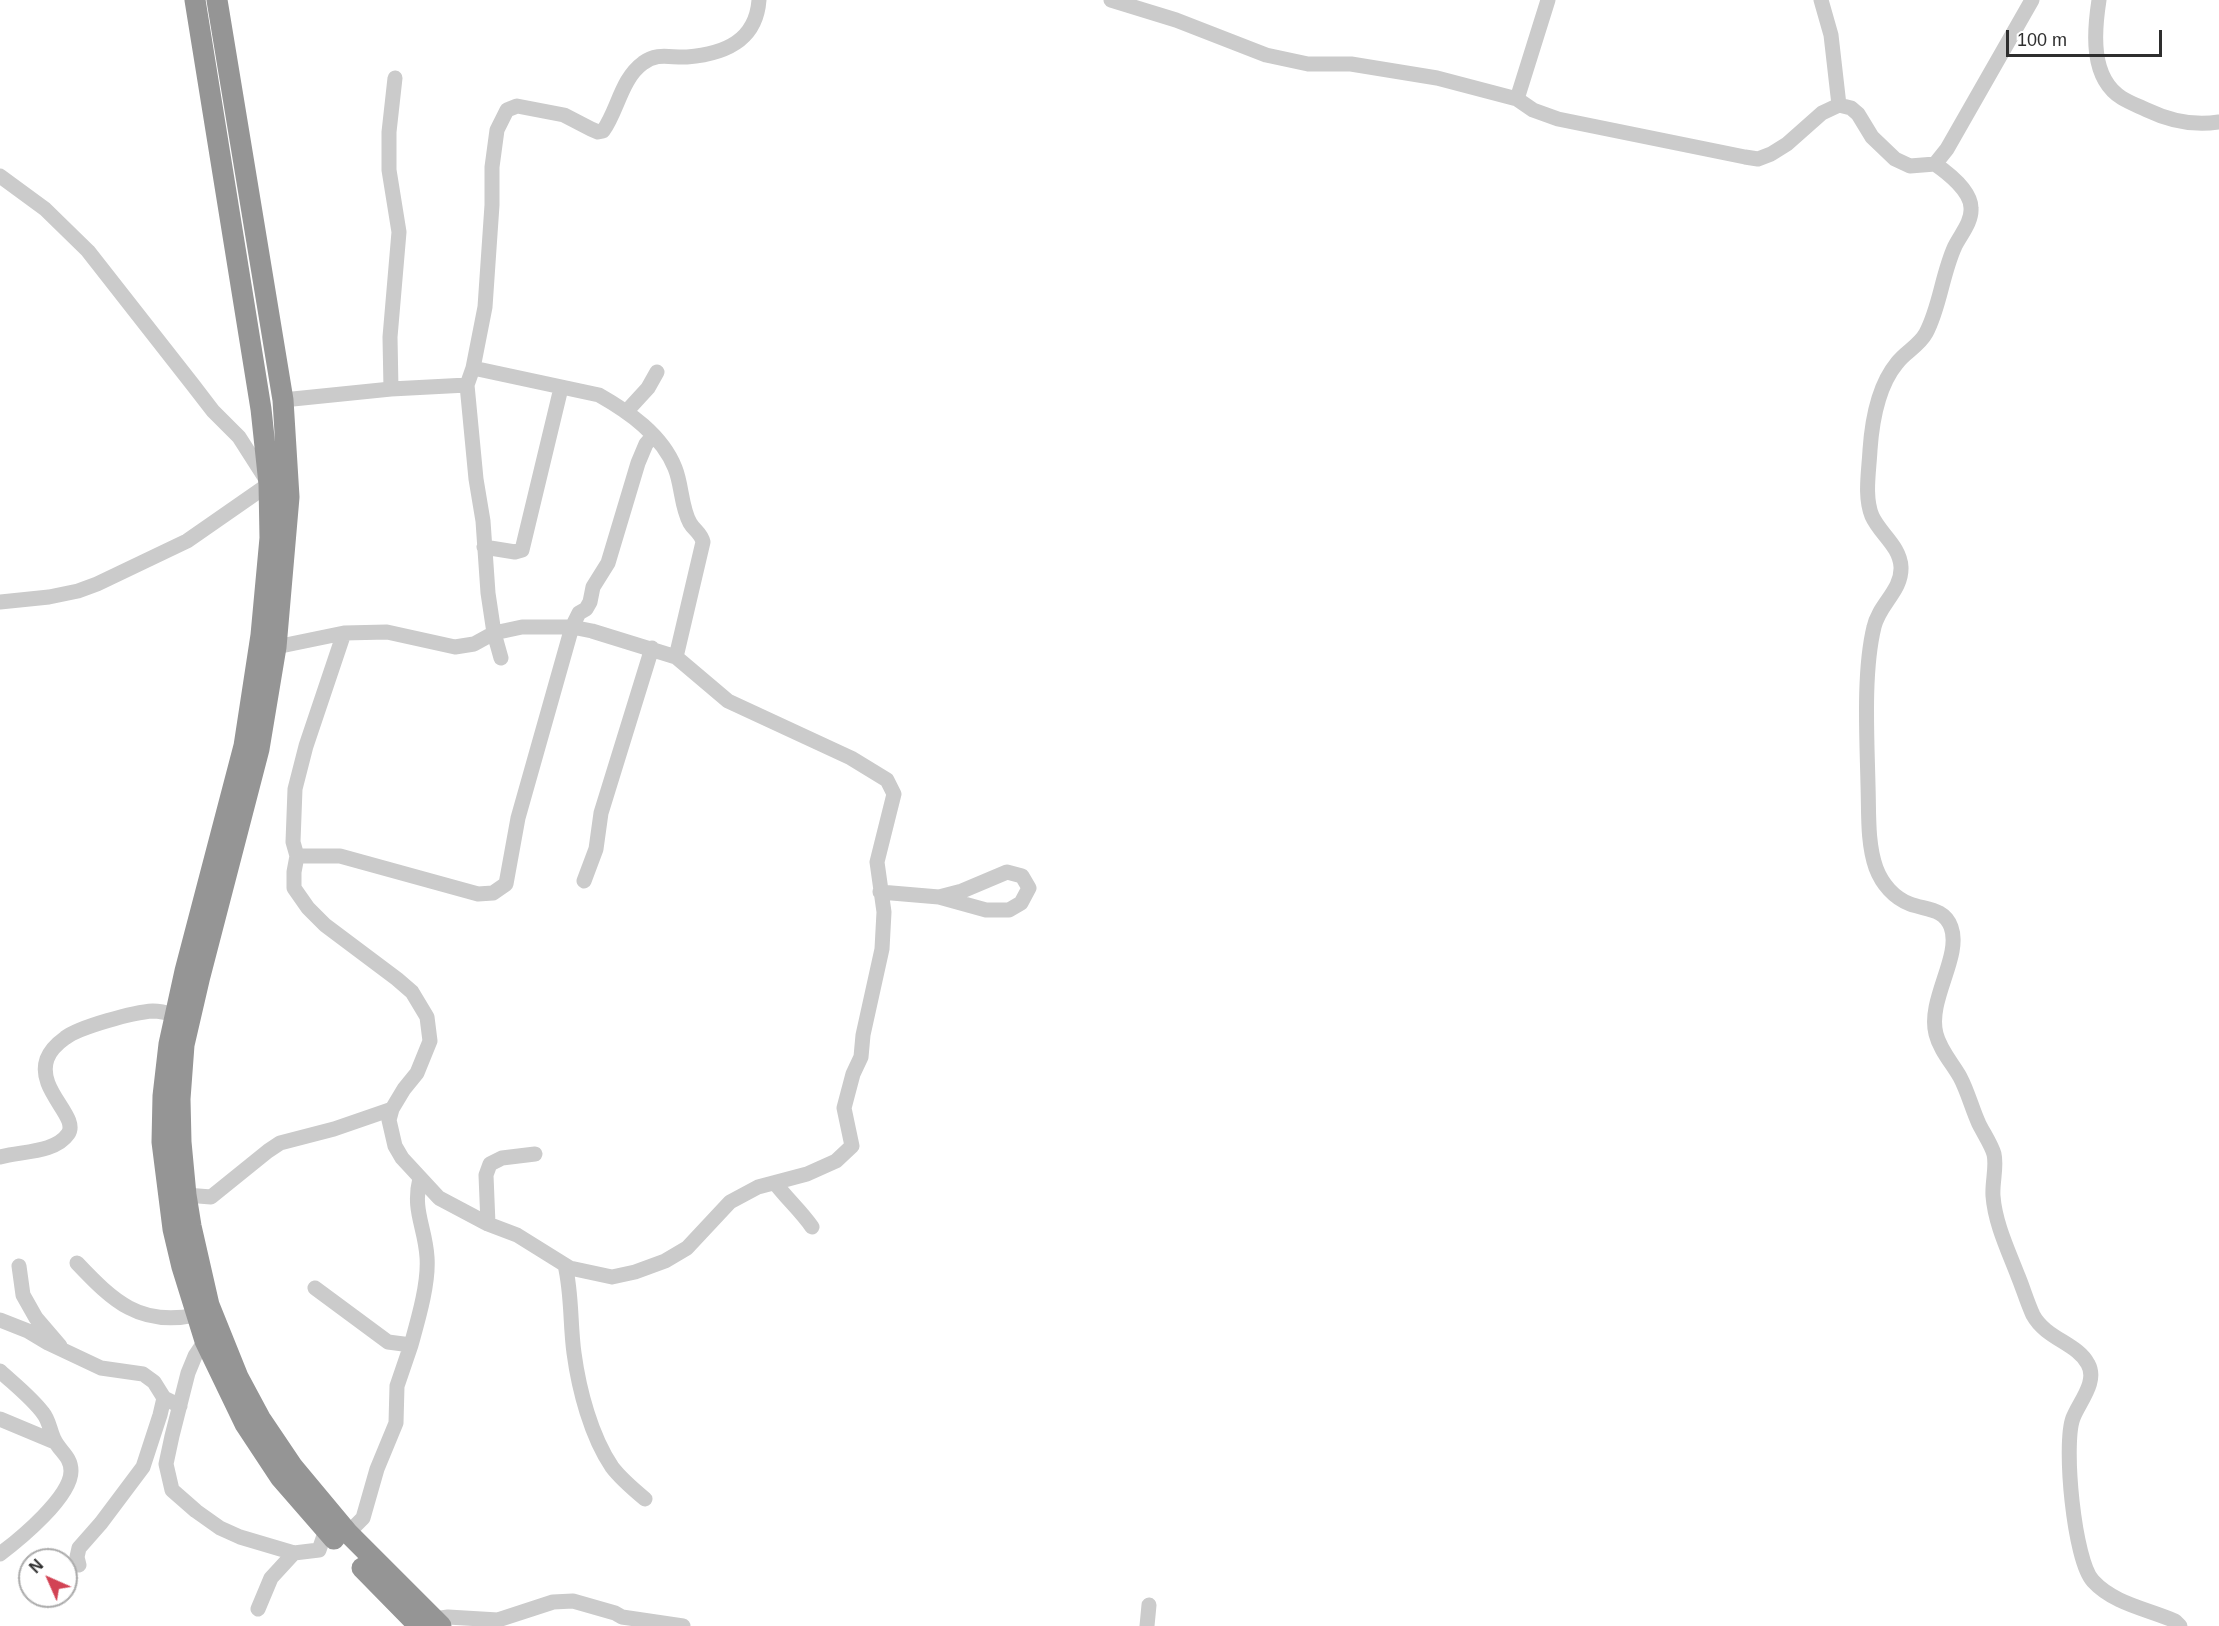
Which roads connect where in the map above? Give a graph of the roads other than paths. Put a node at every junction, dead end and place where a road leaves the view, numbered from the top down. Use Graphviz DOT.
graph roads {
  1 [pos="195,0"];
  2 [pos="217,0"];
  3 [pos="759,0"];
  4 [pos="1111,0"];
  5 [pos="1548,0"];
  6 [pos="1821,0"];
  7 [pos="2032,0"];
  8 [pos="2099,0"];
  9 [pos="395,78"];
  10 [pos="1517,99"];
  11 [pos="1839,105"];
  12 [pos="2219,122"];
  13 [pos="1935,164"];
  14 [pos="0,176"];
  15 [pos="472,368"];
  16 [pos="657,372"];
  17 [pos="467,385"];
  18 [pos="561,387"];
  19 [pos="391,389"];
  20 [pos="283,400"];
  21 [pos="626,412"];
  22 [pos="652,436"];
  23 [pos="269,484"];
  24 [pos="484,547"];
  25 [pos="0,602"];
  26 [pos="572,627"];
  27 [pos="344,633"];
  28 [pos="494,633"];
  29 [pos="276,647"];
  30 [pos="652,648"];
  31 [pos="676,657"];
  32 [pos="501,658"];
  33 [pos="297,856"];
  34 [pos="584,881"];
  35 [pos="880,892"];
  36 [pos="939,897"];
  37 [pos="175,1015"];
  38 [pos="392,1109"];
  39 [pos="535,1154"];
  40 [pos="0,1157"];
  41 [pos="420,1178"];
  42 [pos="775,1183"];
  43 [pos="186,1195"];
  44 [pos="488,1224"];
  45 [pos="812,1227"];
  46 [pos="77,1263"];
  47 [pos="565,1265"];
  48 [pos="19,1266"];
  49 [pos="315,1288"];
  50 [pos="196,1315"];
  51 [pos="0,1320"];
  52 [pos="205,1341"];
  53 [pos="411,1345"];
  54 [pos="65,1352"];
  55 [pos="0,1371"];
  56 [pos="164,1398"];
  57 [pos="180,1406"];
  58 [pos="0,1419"];
  59 [pos="55,1442"];
  60 [pos="645,1499"];
  61 [pos="326,1530"];
  62 [pos="348,1533"];
  63 [pos="294,1553"];
  64 [pos="0,1554"];
  65 [pos="79,1565"];
  66 [pos="1149,1605"];
  67 [pos="258,1609"];
  68 [pos="497,1623"];
  69 [pos="431,1624"];
  70 [pos="683,1626"];
  71 [pos="1147,1626"];
  72 [pos="2180,1626"];
  1 -- 23 [label="highway"];
  2 -- 20 [label="highway"];
  3 -- 15 [label="street"];
  4 -- 10 [label="street"];
  5 -- 10 [label="street"];
  6 -- 11 [label="street"];
  7 -- 13 [label="street"];
  8 -- 12 [label="street"];
  9 -- 19 [label="street"];
  10 -- 11 [label="street"];
  11 -- 13 [label="street"];
  13 -- 72 [label="street"];
  14 -- 23 [label="street"];
  15 -- 17 [label="street"];
  15 -- 18 [label="street"];
  16 -- 21 [label="street"];
  17 -- 19 [label="street"];
  17 -- 24 [label="street"];
  18 -- 21 [label="street"];
  18 -- 24 [label="street"];
  19 -- 20 [label="street"];
  20 -- 29 [label="highway"];
  21 -- 22 [label="street"];
  22 -- 26 [label="street"];
  22 -- 31 [label="street"];
  23 -- 25 [label="street"];
  23 -- 37 [label="highway"];
  24 -- 28 [label="street"];
  26 -- 28 [label="street"];
  26 -- 30 [label="street"];
  26 -- 33 [label="street"];
  27 -- 28 [label="street"];
  27 -- 29 [label="street"];
  27 -- 33 [label="street"];
  28 -- 32 [label="street"];
  29 -- 43 [label="highway"];
  30 -- 31 [label="street"];
  30 -- 34 [label="street"];
  31 -- 35 [label="street"];
  33 -- 38 [label="street"];
  35 -- 36 [label="street"];
  35 -- 42 [label="street"];
  36 -- 36 [label="street"];
  37 -- 40 [label="street"];
  37 -- 50 [label="highway"];
  38 -- 41 [label="street"];
  38 -- 43 [label="street"];
  39 -- 44 [label="street"];
  41 -- 44 [label="street"];
  41 -- 53 [label="street"];
  42 -- 45 [label="street"];
  42 -- 47 [label="street"];
  43 -- 62 [label="highway"];
  44 -- 47 [label="street"];
  46 -- 50 [label="street"];
  47 -- 60 [label="street"];
  48 -- 54 [label="street"];
  49 -- 53 [label="street"];
  50 -- 52 [label="highway"];
  51 -- 54 [label="street"];
  52 -- 57 [label="street"];
  52 -- 61 [label="highway"];
  53 -- 62 [label="street"];
  54 -- 56 [label="street"];
  55 -- 59 [label="street"];
  56 -- 57 [label="street"];
  56 -- 65 [label="street"];
  57 -- 63 [label="street"];
  58 -- 59 [label="street"];
  59 -- 64 [label="street"];
  61 -- 63 [label="street"];
  61 -- 69 [label="highway"];
  62 -- 69 [label="highway"];
  63 -- 67 [label="street"];
  66 -- 71 [label="street"];
  68 -- 69 [label="street"];
  68 -- 70 [label="street"];
}
